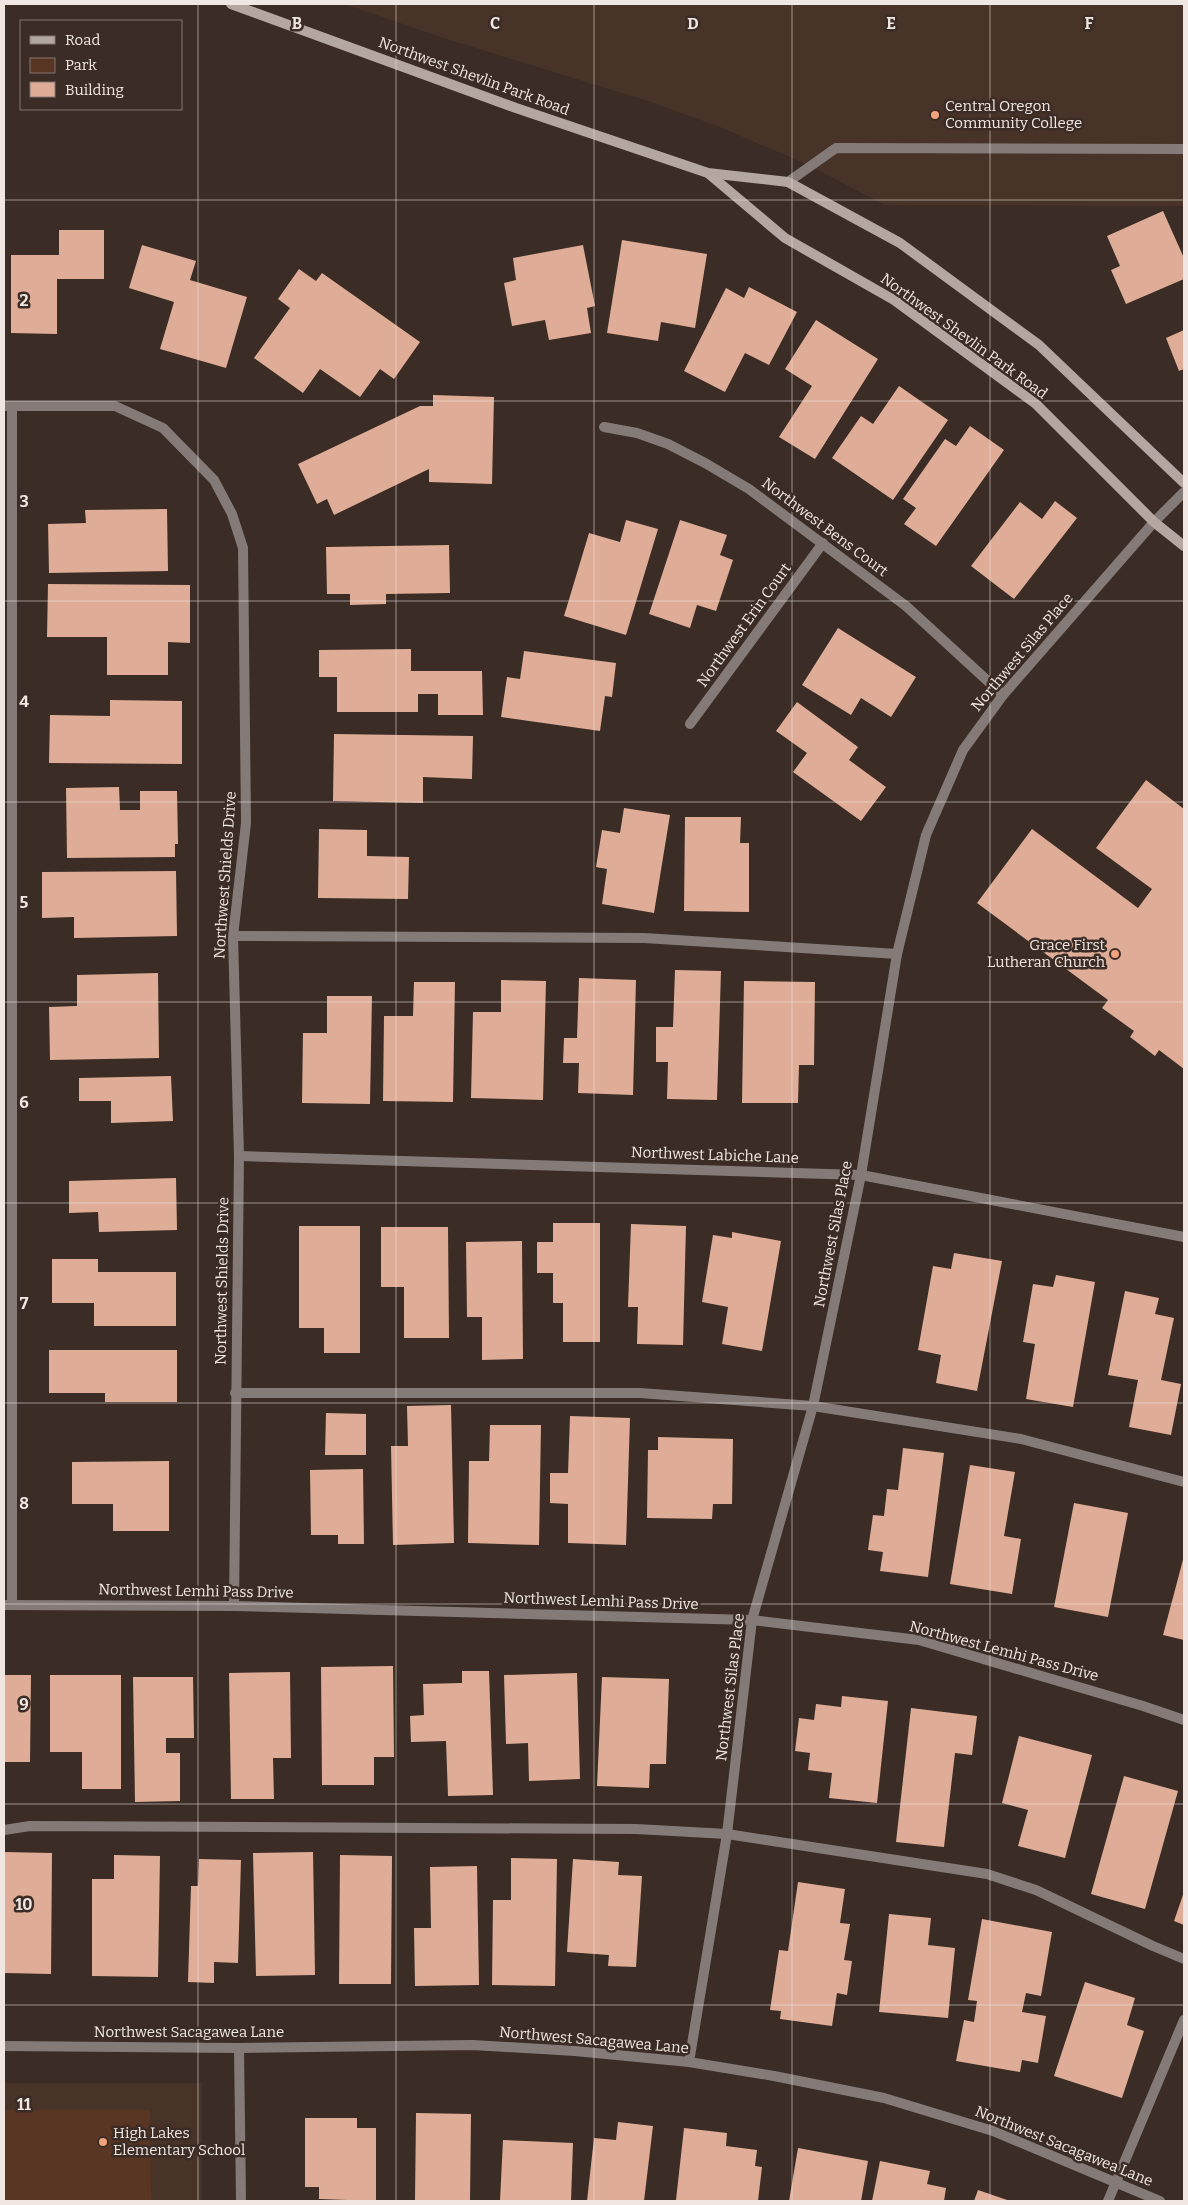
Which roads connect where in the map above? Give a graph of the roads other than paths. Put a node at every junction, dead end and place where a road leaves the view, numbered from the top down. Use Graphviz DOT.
graph roads {
  1 [pos="231,4"];
  2 [pos="1184,149"];
  3 [pos="708,173"];
  4 [pos="788,182"];
  5 [pos="8,406"];
  6 [pos="604,427"];
  7 [pos="1184,483"];
  8 [pos="1184,492"];
  9 [pos="1154,522"];
  10 [pos="822,543"];
  11 [pos="1184,546"];
  12 [pos="1003,695"];
  13 [pos="690,724"];
  14 [pos="233,936"];
  15 [pos="897,954"];
  16 [pos="239,1156"];
  17 [pos="861,1175"];
  18 [pos="1184,1238"];
  19 [pos="235,1393"];
  20 [pos="813,1406"];
  21 [pos="1184,1482"];
  22 [pos="8,1605"];
  23 [pos="234,1606"];
  24 [pos="752,1620"];
  25 [pos="1184,1720"];
  26 [pos="4,1830"];
  27 [pos="727,1834"];
  28 [pos="1184,1959"];
  29 [pos="1184,2020"];
  30 [pos="4,2046"];
  31 [pos="238,2048"];
  32 [pos="689,2062"];
  33 [pos="1116,2182"];
  34 [pos="240,2201"];
  35 [pos="1108,2201"];
  36 [pos="1160,2201"];
  1 -- 3 [label="main road, Northwest Shevlin Park Road"];
  2 -- 4 [label="street"];
  3 -- 4 [label="main road, Northwest Shevlin Park Road"];
  3 -- 9 [label="main road, Northwest Shevlin Park Road"];
  4 -- 7 [label="main road, Northwest Shevlin Park Road"];
  5 -- 14 [label="street, Northwest Shields Drive"];
  5 -- 22 [label="street"];
  6 -- 10 [label="street, Northwest Bens Court"];
  8 -- 9 [label="street, Northwest Silas Place"];
  9 -- 11 [label="main road, Northwest Shevlin Park Road"];
  9 -- 12 [label="street, Northwest Silas Place"];
  10 -- 12 [label="street, Northwest Bens Court"];
  10 -- 13 [label="street, Northwest Erin Court"];
  12 -- 15 [label="street, Northwest Silas Place"];
  14 -- 15 [label="street"];
  14 -- 16 [label="street, Northwest Shields Drive"];
  15 -- 17 [label="street, Northwest Silas Place"];
  16 -- 17 [label="street, Northwest Labiche Lane"];
  16 -- 19 [label="street, Northwest Shields Drive"];
  17 -- 18 [label="street, Northwest Labiche Lane"];
  17 -- 20 [label="street, Northwest Silas Place"];
  19 -- 20 [label="street"];
  19 -- 23 [label="street, Northwest Shields Drive"];
  20 -- 21 [label="street"];
  20 -- 24 [label="street, Northwest Silas Place"];
  22 -- 23 [label="street, Northwest Lemhi Pass Drive"];
  23 -- 24 [label="street, Northwest Lemhi Pass Drive"];
  24 -- 25 [label="street, Northwest Lemhi Pass Drive"];
  24 -- 27 [label="street, Northwest Silas Place"];
  26 -- 27 [label="street"];
  27 -- 28 [label="street"];
  27 -- 32 [label="street, Northwest Silas Place"];
  29 -- 33 [label="street"];
  30 -- 31 [label="street, Northwest Sacagawea Lane"];
  31 -- 32 [label="street, Northwest Sacagawea Lane"];
  31 -- 34 [label="street"];
  32 -- 33 [label="street, Northwest Sacagawea Lane"];
  33 -- 35 [label="street"];
  33 -- 36 [label="street, Northwest Sacagawea Lane"];
}
